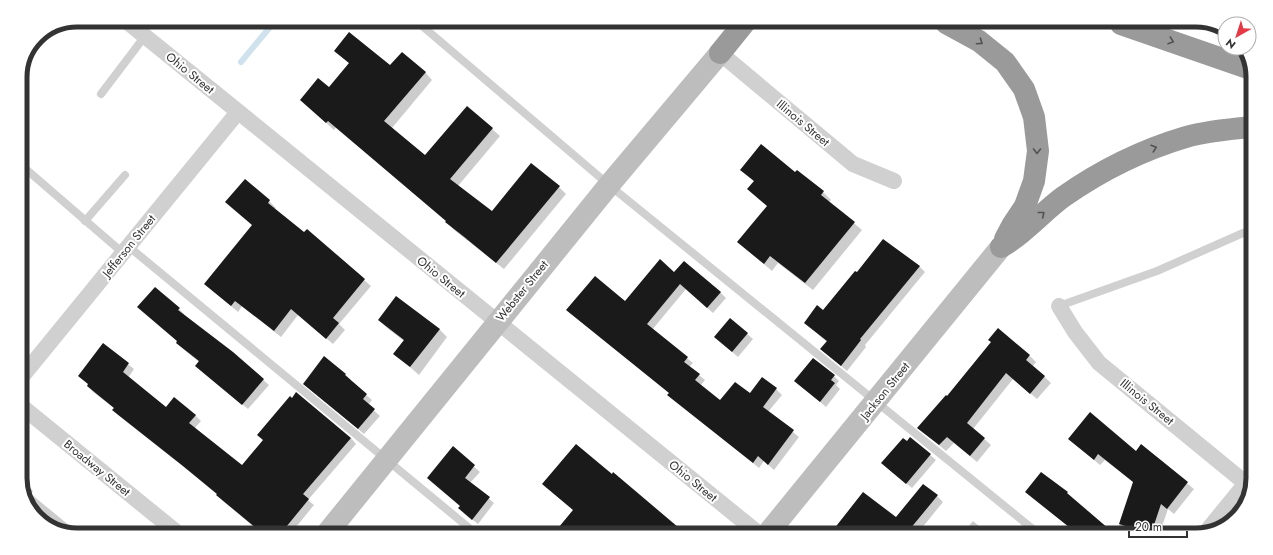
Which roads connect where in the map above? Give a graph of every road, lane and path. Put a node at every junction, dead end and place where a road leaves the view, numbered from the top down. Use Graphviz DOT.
graph roads {
  1 [pos="134,27"];
  2 [pos="423,27"];
  3 [pos="740,27"];
  4 [pos="953,27"];
  5 [pos="1130,27"];
  6 [pos="145,36"];
  7 [pos="720,53"];
  8 [pos="1245,67"];
  9 [pos="101,94"];
  10 [pos="238,112"];
  11 [pos="1246,128"];
  12 [pos="27,170"];
  13 [pos="125,175"];
  14 [pos="894,181"];
  15 [pos="609,185"];
  16 [pos="85,221"];
  17 [pos="1246,233"];
  18 [pos="1001,247"];
  19 [pos="126,249"];
  20 [pos="1059,306"];
  21 [pos="497,322"];
  22 [pos="27,370"];
  23 [pos="876,402"];
  24 [pos="27,411"];
  25 [pos="386,460"];
  26 [pos="1246,483"];
  27 [pos="1245,486"];
  28 [pos="1212,525"];
  29 [pos="170,528"];
  30 [pos="331,528"];
  31 [pos="469,528"];
  32 [pos="752,528"];
  33 [pos="772,528"];
  34 [pos="1032,528"];
  1 -- 6 [label="street, Ohio Street"];
  2 -- 15 [label="lane"];
  3 -- 7 [label="highway"];
  4 -- 18 [label="highway, one-way"];
  5 -- 8 [label="highway, one-way"];
  6 -- 9 [label="lane"];
  6 -- 10 [label="street, Ohio Street"];
  7 -- 14 [label="street, Illinois Street"];
  7 -- 15 [label="street, Webster Street"];
  10 -- 19 [label="street, Jefferson Street"];
  10 -- 21 [label="street, Ohio Street"];
  18 -- 11 [label="highway, one-way"];
  12 -- 16 [label="lane"];
  13 -- 16 [label="lane"];
  15 -- 21 [label="street, Webster Street"];
  15 -- 23 [label="lane"];
  16 -- 19 [label="lane"];
  17 -- 20 [label="lane"];
  18 -- 23 [label="street, Jackson Street"];
  19 -- 22 [label="street, Jefferson Street"];
  19 -- 25 [label="lane"];
  20 -- 26 [label="street, Illinois Street"];
  21 -- 25 [label="street, Webster Street"];
  21 -- 32 [label="street, Ohio Street"];
  23 -- 33 [label="street, Jackson Street"];
  23 -- 34 [label="lane"];
  24 -- 29 [label="street, Broadway Street"];
  25 -- 30 [label="street, Webster Street"];
  25 -- 31 [label="lane"];
  27 -- 28 [label="street"];
}
